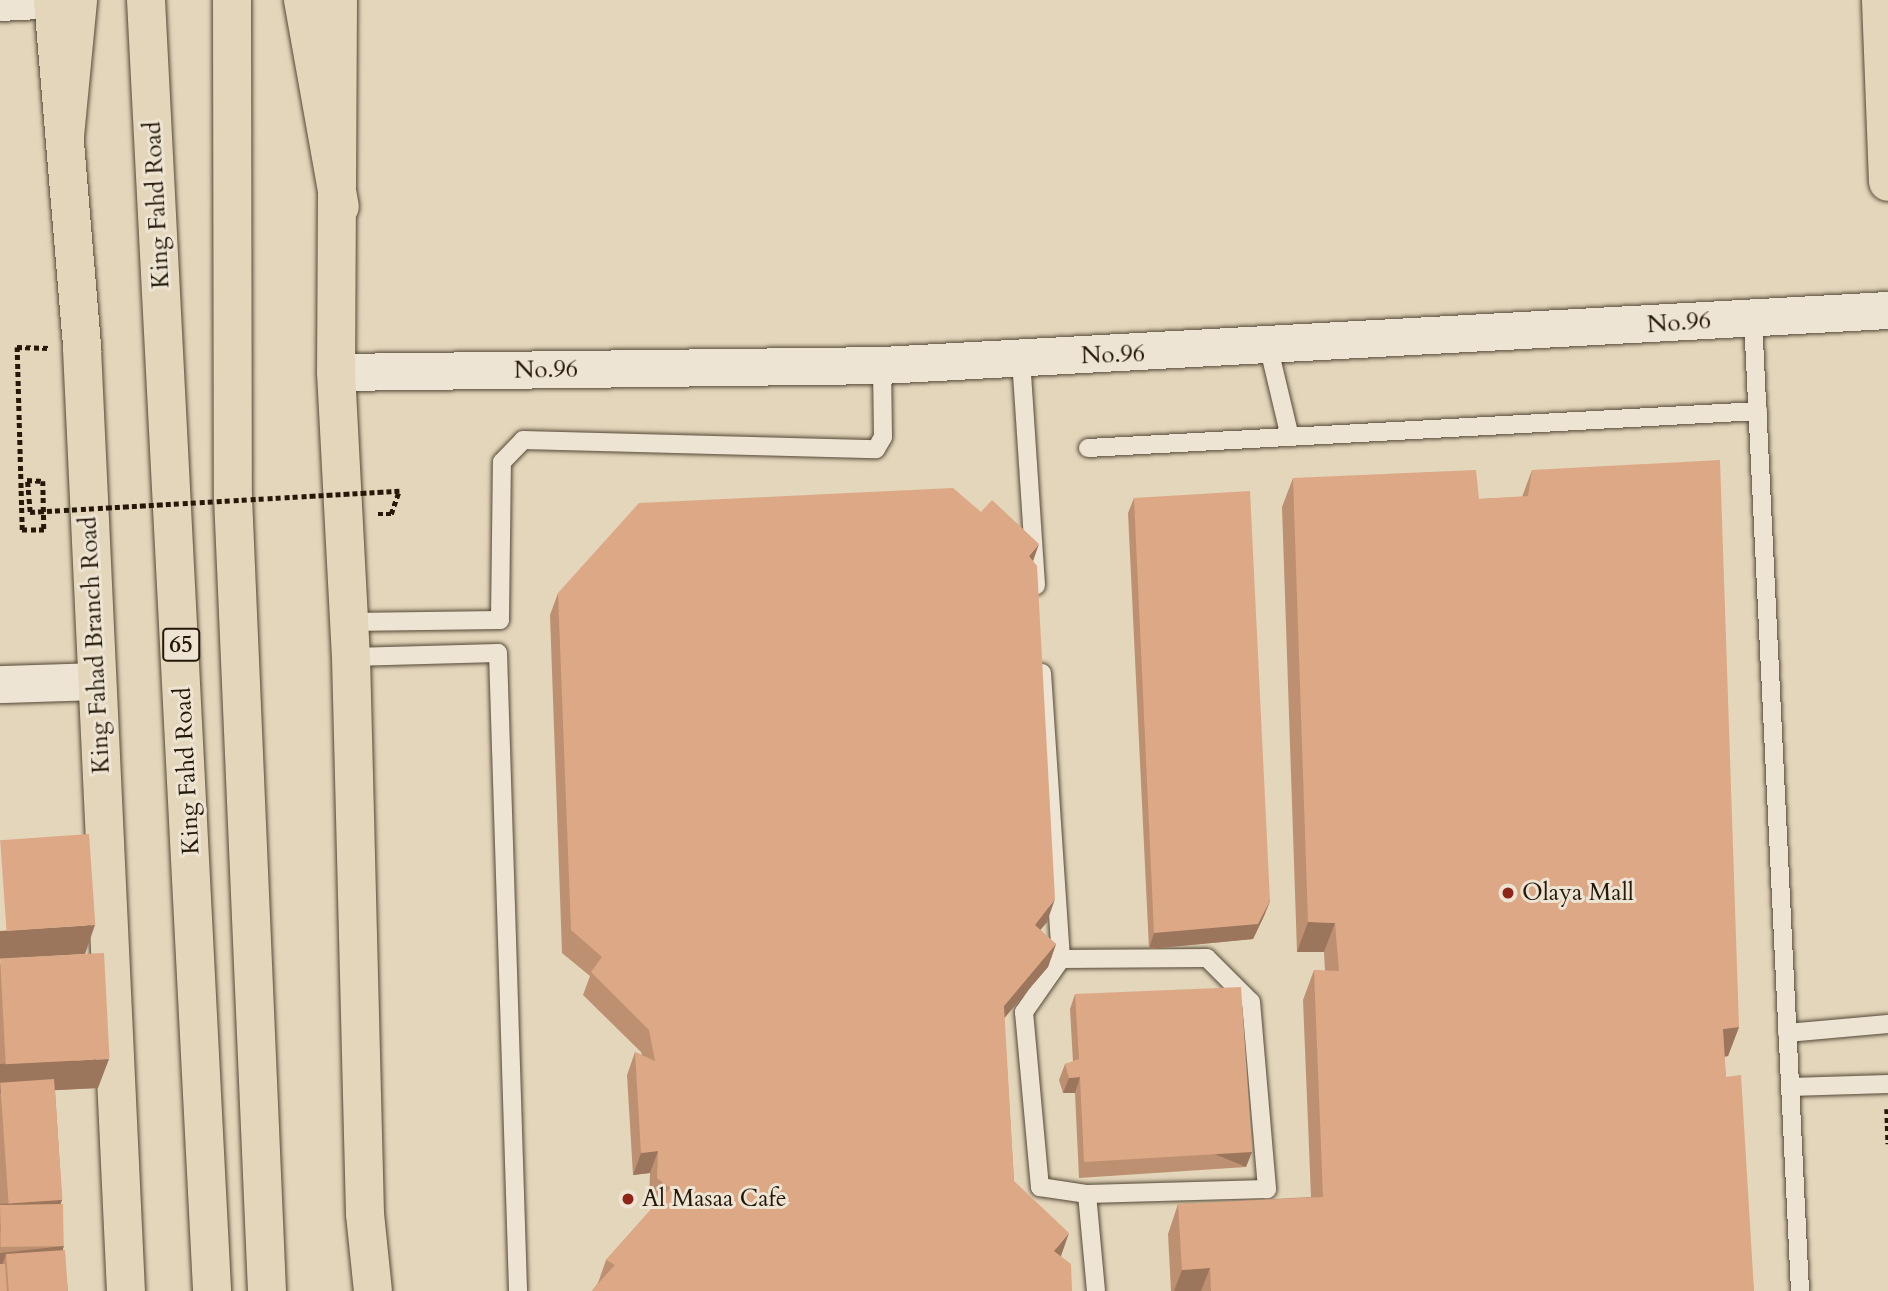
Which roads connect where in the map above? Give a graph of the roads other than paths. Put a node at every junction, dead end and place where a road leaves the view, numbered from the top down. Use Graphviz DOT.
graph roads {
  1 [pos="38,0"];
  2 [pos="53,0"];
  3 [pos="78,0"];
  4 [pos="146,0"];
  5 [pos="232,0"];
  6 [pos="303,0"];
  7 [pos="338,0"];
  8 [pos="1881,0"];
  9 [pos="0,2"];
  10 [pos="1886,110"];
  11 [pos="65,136"];
  12 [pos="1888,182"];
  13 [pos="341,208"];
  14 [pos="1888,310"];
  15 [pos="1754,319"];
  16 [pos="1269,349"];
  17 [pos="1021,359"];
  18 [pos="882,365"];
  19 [pos="336,372"];
  20 [pos="1758,411"];
  21 [pos="1290,437"];
  22 [pos="1088,448"];
  23 [pos="1038,610"];
  24 [pos="500,620"];
  25 [pos="350,640"];
  26 [pos="1041,652"];
  27 [pos="498,653"];
  28 [pos="96,681"];
  29 [pos="0,684"];
  30 [pos="1061,958"];
  31 [pos="1888,1024"];
  32 [pos="1787,1033"];
  33 [pos="1887,1084"];
  34 [pos="1790,1087"];
  35 [pos="1087,1194"];
  36 [pos="365,1214"];
  37 [pos="122,1288"];
  38 [pos="212,1291"];
  39 [pos="267,1291"];
  40 [pos="361,1291"];
  41 [pos="373,1291"];
  42 [pos="518,1291"];
  43 [pos="1096,1291"];
  44 [pos="1800,1291"];
  1 -- 9 [label="street"];
  2 -- 11 [label="main road, King Fahad Branch Road"];
  3 -- 11 [label="main road"];
  4 -- 38 [label="main road, King Fahd Road / 65"];
  5 -- 39 [label="main road"];
  6 -- 13 [label="main road"];
  7 -- 13 [label="main road"];
  8 -- 10 [label="main road"];
  10 -- 12 [label="main road"];
  11 -- 28 [label="main road, King Fahad Branch Road"];
  13 -- 19 [label="main road"];
  14 -- 15 [label="street, No.96"];
  15 -- 16 [label="street, No.96"];
  15 -- 20 [label="lane"];
  16 -- 17 [label="street, No.96"];
  16 -- 21 [label="lane"];
  17 -- 18 [label="street, No.96"];
  17 -- 23 [label="lane"];
  18 -- 19 [label="street, No.96"];
  18 -- 24 [label="lane"];
  19 -- 25 [label="main road"];
  20 -- 21 [label="lane"];
  20 -- 32 [label="lane"];
  21 -- 22 [label="lane"];
  24 -- 25 [label="lane"];
  24 -- 27 [label="lane"];
  25 -- 27 [label="lane"];
  25 -- 36 [label="main road"];
  26 -- 30 [label="lane"];
  27 -- 42 [label="lane"];
  28 -- 29 [label="street"];
  28 -- 37 [label="main road, King Fahad Branch Road"];
  30 -- 35 [label="lane"];
  30 -- 35 [label="lane"];
  31 -- 32 [label="lane"];
  32 -- 34 [label="lane"];
  33 -- 34 [label="lane"];
  34 -- 44 [label="lane"];
  35 -- 43 [label="lane"];
  36 -- 40 [label="main road"];
  36 -- 41 [label="main road"];
}
